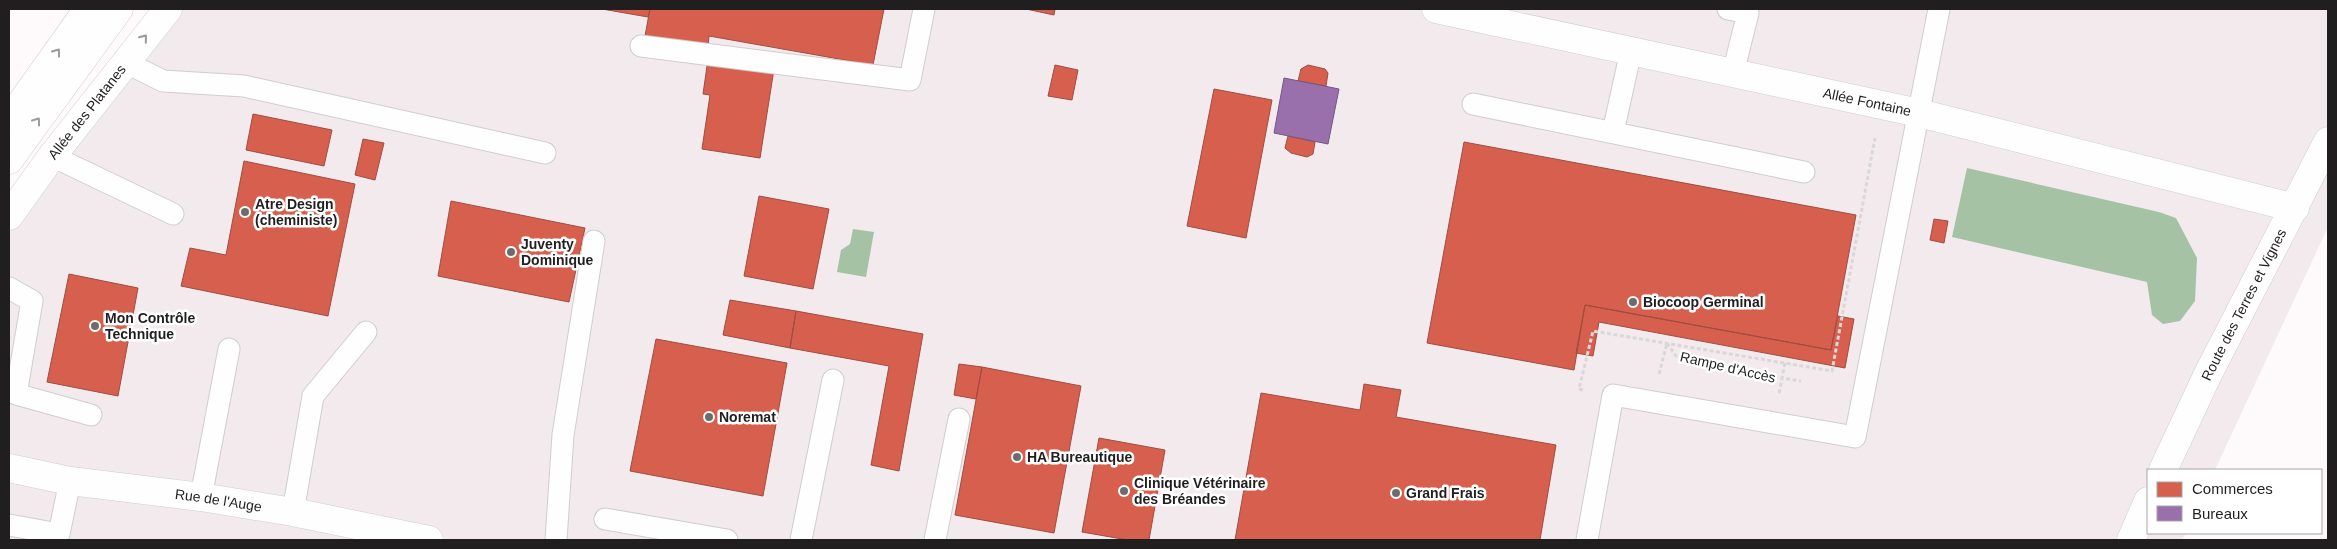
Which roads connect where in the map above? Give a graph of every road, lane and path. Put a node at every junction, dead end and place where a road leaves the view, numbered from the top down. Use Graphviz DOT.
graph roads {
  1 [pos="88,9"];
  2 [pos="119,9"];
  3 [pos="168,9"];
  4 [pos="924,9"];
  5 [pos="1436,9"];
  6 [pos="1728,9"];
  7 [pos="1939,9"];
  8 [pos="640,46"];
  9 [pos="1631,51"];
  10 [pos="125,62"];
  11 [pos="1733,73"];
  12 [pos="1473,104"];
  13 [pos="1882,105"];
  14 [pos="1919,113"];
  15 [pos="9,120"];
  16 [pos="1612,132"];
  17 [pos="2328,141"];
  18 [pos="545,152"];
  19 [pos="52,156"];
  20 [pos="9,160"];
  21 [pos="1804,172"];
  22 [pos="2295,208"];
  23 [pos="173,214"];
  24 [pos="9,216"];
  25 [pos="594,241"];
  26 [pos="9,288"];
  27 [pos="366,332"];
  28 [pos="1667,343"];
  29 [pos="229,349"];
  30 [pos="1785,363"];
  31 [pos="1659,377"];
  32 [pos="1782,378"];
  33 [pos="833,380"];
  34 [pos="1581,380"];
  35 [pos="1801,381"];
  36 [pos="91,415"];
  37 [pos="959,418"];
  38 [pos="1773,423"];
  39 [pos="9,468"];
  40 [pos="2163,469"];
  41 [pos="70,482"];
  42 [pos="202,496"];
  43 [pos="2147,503"];
  44 [pos="293,512"];
  45 [pos="605,518"];
  46 [pos="9,525"];
  47 [pos="417,539"];
  48 [pos="556,540"];
  49 [pos="727,540"];
  50 [pos="802,540"];
  51 [pos="935,540"];
  52 [pos="1587,540"];
  53 [pos="2130,540"];
  15 -- 1 [label="street, one-way"];
  20 -- 2 [label="street, one-way"];
  10 -- 3 [label="street, Allée des Platanes, one-way"];
  4 -- 8 [label="lane"];
  5 -- 9 [label="street, Allée Fontaine"];
  6 -- 11 [label="lane"];
  7 -- 14 [label="lane"];
  9 -- 11 [label="street, Allée Fontaine"];
  9 -- 16 [label="lane"];
  10 -- 18 [label="lane"];
  10 -- 19 [label="street, Allée des Platanes"];
  11 -- 13 [label="street, Allée Fontaine"];
  12 -- 16 [label="lane"];
  13 -- 14 [label="street, Allée Fontaine"];
  13 -- 30 [label="path"];
  14 -- 22 [label="street, Allée Fontaine"];
  14 -- 38 [label="lane"];
  16 -- 21 [label="lane"];
  17 -- 22 [label="street, Route des Terres et Vignes"];
  19 -- 23 [label="lane"];
  19 -- 24 [label="street, Allée des Platanes"];
  22 -- 40 [label="street, Route des Terres et Vignes"];
  25 -- 48 [label="lane"];
  26 -- 36 [label="lane"];
  27 -- 44 [label="lane"];
  28 -- 30 [label="path"];
  28 -- 31 [label="path"];
  28 -- 32 [label="path, Rampe d'Accès"];
  28 -- 34 [label="path"];
  29 -- 42 [label="lane"];
  30 -- 32 [label="path"];
  32 -- 35 [label="path"];
  32 -- 38 [label="path, Rampe d'Accès"];
  33 -- 50 [label="lane"];
  37 -- 51 [label="lane"];
  38 -- 52 [label="lane"];
  39 -- 41 [label="street, Rue de l'Auge"];
  41 -- 42 [label="street, Rue de l'Auge"];
  41 -- 46 [label="lane"];
  42 -- 44 [label="street, Rue de l'Auge"];
  43 -- 53 [label="street"];
  44 -- 47 [label="street, Rue de l'Auge"];
  45 -- 49 [label="lane"];
}
